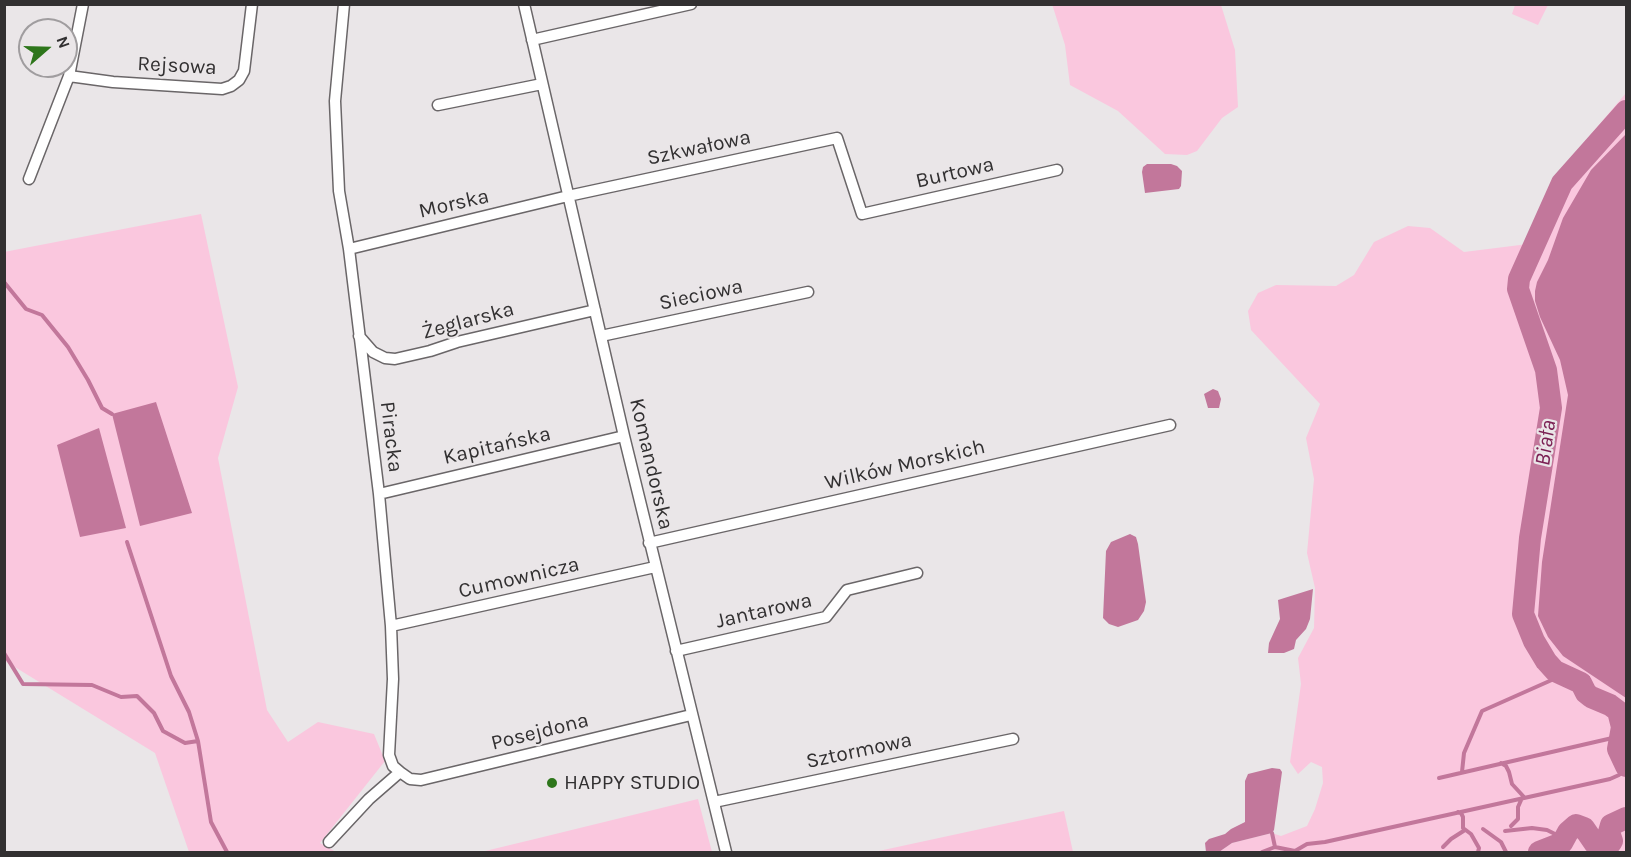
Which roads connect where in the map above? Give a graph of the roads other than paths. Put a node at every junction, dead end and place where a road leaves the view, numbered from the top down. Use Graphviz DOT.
graph roads {
  1 [pos="84,4"];
  2 [pos="252,4"];
  3 [pos="344,4"];
  4 [pos="524,4"];
  5 [pos="691,4"];
  6 [pos="78,33"];
  7 [pos="532,40"];
  8 [pos="78,77"];
  9 [pos="68,78"];
  10 [pos="542,84"];
  11 [pos="438,105"];
  12 [pos="1058,170"];
  13 [pos="29,179"];
  14 [pos="568,196"];
  15 [pos="862,214"];
  16 [pos="349,249"];
  17 [pos="808,292"];
  18 [pos="595,310"];
  19 [pos="358,336"];
  20 [pos="601,336"];
  21 [pos="1170,425"];
  22 [pos="624,436"];
  23 [pos="378,494"];
  24 [pos="650,543"];
  25 [pos="655,567"];
  26 [pos="917,573"];
  27 [pos="391,626"];
  28 [pos="676,651"];
  29 [pos="691,715"];
  30 [pos="1013,739"];
  31 [pos="400,772"];
  32 [pos="714,802"];
  33 [pos="329,842"];
  34 [pos="726,852"];
  1 -- 6 [label="street"];
  2 -- 8 [label="street, Rejsowa"];
  3 -- 16 [label="street, Piracka"];
  4 -- 7 [label="street, Komandorska"];
  5 -- 7 [label="street"];
  7 -- 10 [label="street, Komandorska"];
  9 -- 13 [label="street"];
  10 -- 11 [label="street"];
  10 -- 14 [label="street, Komandorska"];
  12 -- 15 [label="street, Burtowa"];
  14 -- 15 [label="street, Szkwałowa"];
  14 -- 16 [label="street, Morska"];
  14 -- 18 [label="street, Komandorska"];
  16 -- 19 [label="street, Piracka"];
  17 -- 20 [label="street, Sieciowa"];
  18 -- 19 [label="street, Żeglarska"];
  18 -- 20 [label="street, Komandorska"];
  19 -- 23 [label="street, Piracka"];
  20 -- 22 [label="street, Komandorska"];
  21 -- 24 [label="street, Wilków Morskich"];
  22 -- 23 [label="street, Kapitańska"];
  22 -- 24 [label="street, Komandorska"];
  23 -- 27 [label="street, Piracka"];
  24 -- 25 [label="street, Komandorska"];
  25 -- 27 [label="street, Cumownicza"];
  25 -- 28 [label="street, Komandorska"];
  26 -- 28 [label="street, Jantarowa"];
  27 -- 31 [label="street, Piracka"];
  28 -- 29 [label="street, Komandorska"];
  29 -- 31 [label="street, Posejdona"];
  29 -- 32 [label="street, Komandorska"];
  30 -- 32 [label="street, Sztormowa"];
  31 -- 33 [label="street"];
  32 -- 34 [label="street, Komandorska"];
}
